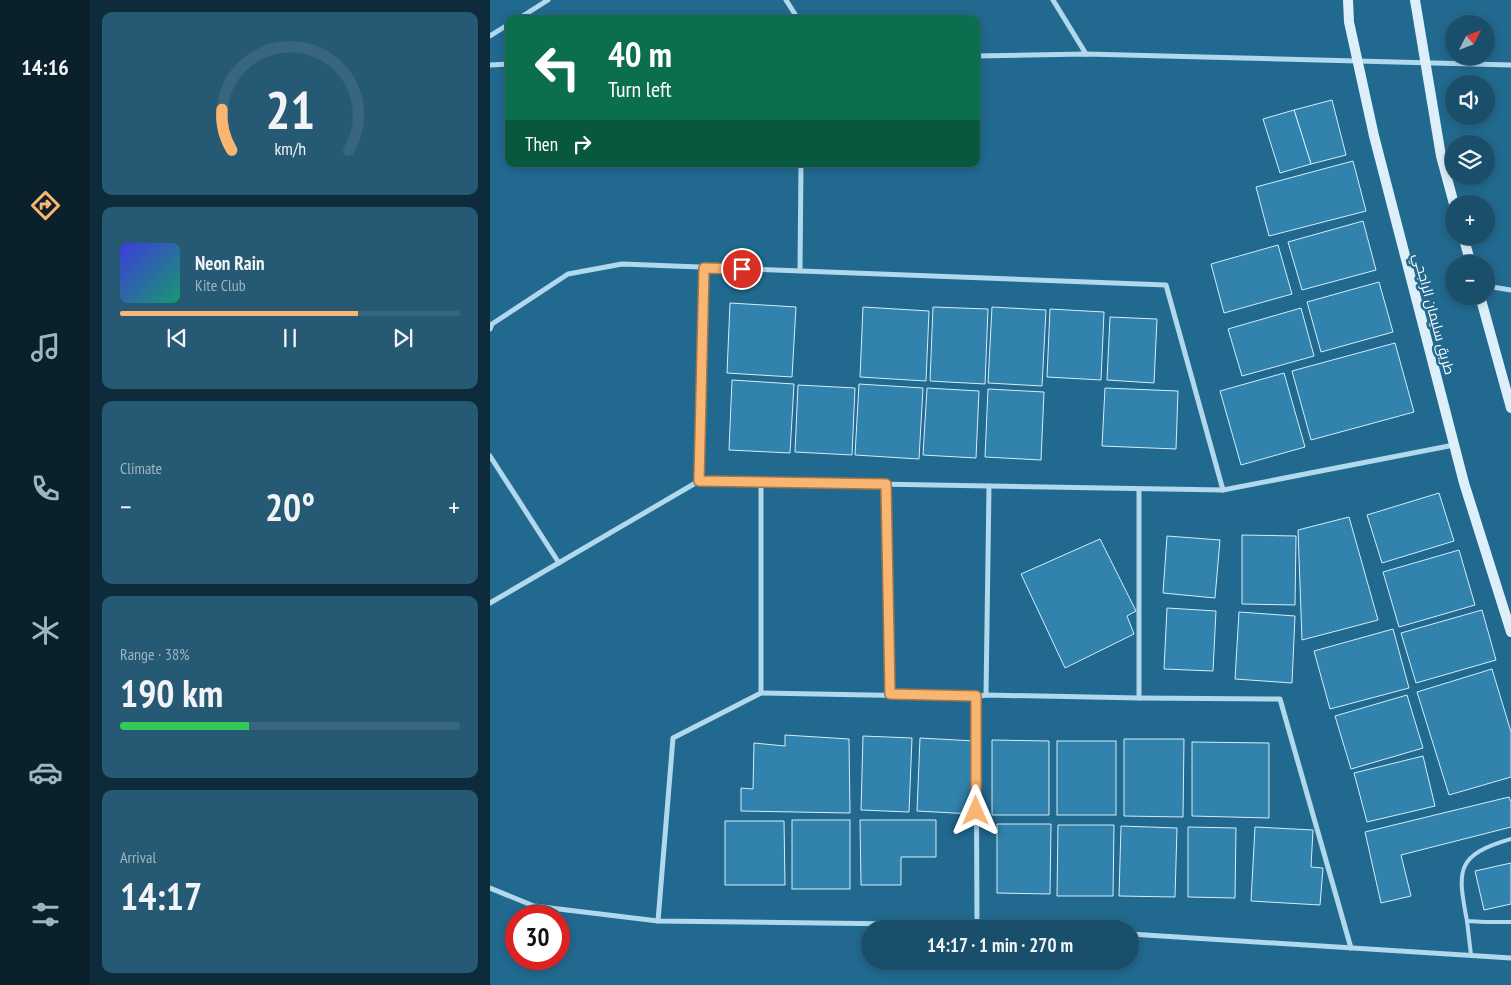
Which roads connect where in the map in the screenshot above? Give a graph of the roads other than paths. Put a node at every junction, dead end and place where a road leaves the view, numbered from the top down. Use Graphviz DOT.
graph roads {
  1 [pos="548,0"];
  2 [pos="786,0"];
  3 [pos="1053,0"];
  4 [pos="1348,0"];
  5 [pos="1415,0"];
  6 [pos="524,15"];
  7 [pos="795,15"];
  8 [pos="505,27"];
  9 [pos="490,36"];
  10 [pos="1086,54"];
  11 [pos="980,56"];
  12 [pos="1358,61"];
  13 [pos="1426,62"];
  14 [pos="505,64"];
  15 [pos="490,65"];
  16 [pos="1511,65"];
  17 [pos="801,167"];
  18 [pos="1452,195"];
  19 [pos="704,268"];
  20 [pos="800,271"];
  21 [pos="1495,287"];
  22 [pos="1511,290"];
  23 [pos="1482,305"];
  24 [pos="491,324"];
  25 [pos="1511,408"];
  26 [pos="1454,445"];
  27 [pos="490,456"];
  28 [pos="699,481"];
  29 [pos="761,482"];
  30 [pos="886,484"];
  31 [pos="989,486"];
  32 [pos="1140,489"];
  33 [pos="1223,490"];
  34 [pos="559,563"];
  35 [pos="490,603"];
  36 [pos="1511,632"];
  37 [pos="761,693"];
  38 [pos="890,694"];
  39 [pos="986,695"];
  40 [pos="976,696"];
  41 [pos="1139,698"];
  42 [pos="1511,839"];
  43 [pos="490,888"];
  44 [pos="977,920"];
  45 [pos="1467,921"];
  46 [pos="658,922"];
  47 [pos="1511,922"];
  48 [pos="861,924"];
  49 [pos="1139,935"];
  50 [pos="1351,948"];
  51 [pos="1471,955"];
  52 [pos="1511,958"];
  1 -- 6 [label="street"];
  2 -- 7 [label="street"];
  3 -- 10 [label="street"];
  4 -- 12 [label="main road, طريق سليمان الراجحي"];
  5 -- 13 [label="main road"];
  8 -- 9 [label="street"];
  10 -- 11 [label="street"];
  10 -- 12 [label="street"];
  12 -- 13 [label="street"];
  12 -- 26 [label="main road, طريق سليمان الراجحي"];
  13 -- 16 [label="street"];
  13 -- 18 [label="main road"];
  14 -- 15 [label="street"];
  17 -- 20 [label="street"];
  19 -- 20 [label="street"];
  19 -- 24 [label="street"];
  19 -- 28 [label="street"];
  20 -- 33 [label="street"];
  21 -- 22 [label="street"];
  23 -- 25 [label="main road"];
  26 -- 33 [label="street"];
  26 -- 36 [label="main road, طريق سليمان الراجحي"];
  27 -- 34 [label="street"];
  28 -- 29 [label="street"];
  28 -- 34 [label="street"];
  29 -- 30 [label="street"];
  29 -- 37 [label="street"];
  30 -- 31 [label="street"];
  30 -- 38 [label="street"];
  31 -- 32 [label="street"];
  31 -- 39 [label="street"];
  32 -- 33 [label="street"];
  32 -- 41 [label="street"];
  34 -- 35 [label="street"];
  37 -- 38 [label="street"];
  37 -- 46 [label="street"];
  38 -- 40 [label="street"];
  39 -- 40 [label="street"];
  39 -- 41 [label="street"];
  40 -- 44 [label="street"];
  41 -- 50 [label="street"];
  42 -- 45 [label="lane"];
  43 -- 46 [label="street"];
  45 -- 47 [label="lane"];
  45 -- 51 [label="lane"];
  46 -- 48 [label="street"];
  49 -- 50 [label="street"];
  50 -- 51 [label="street"];
  51 -- 52 [label="street"];
}
